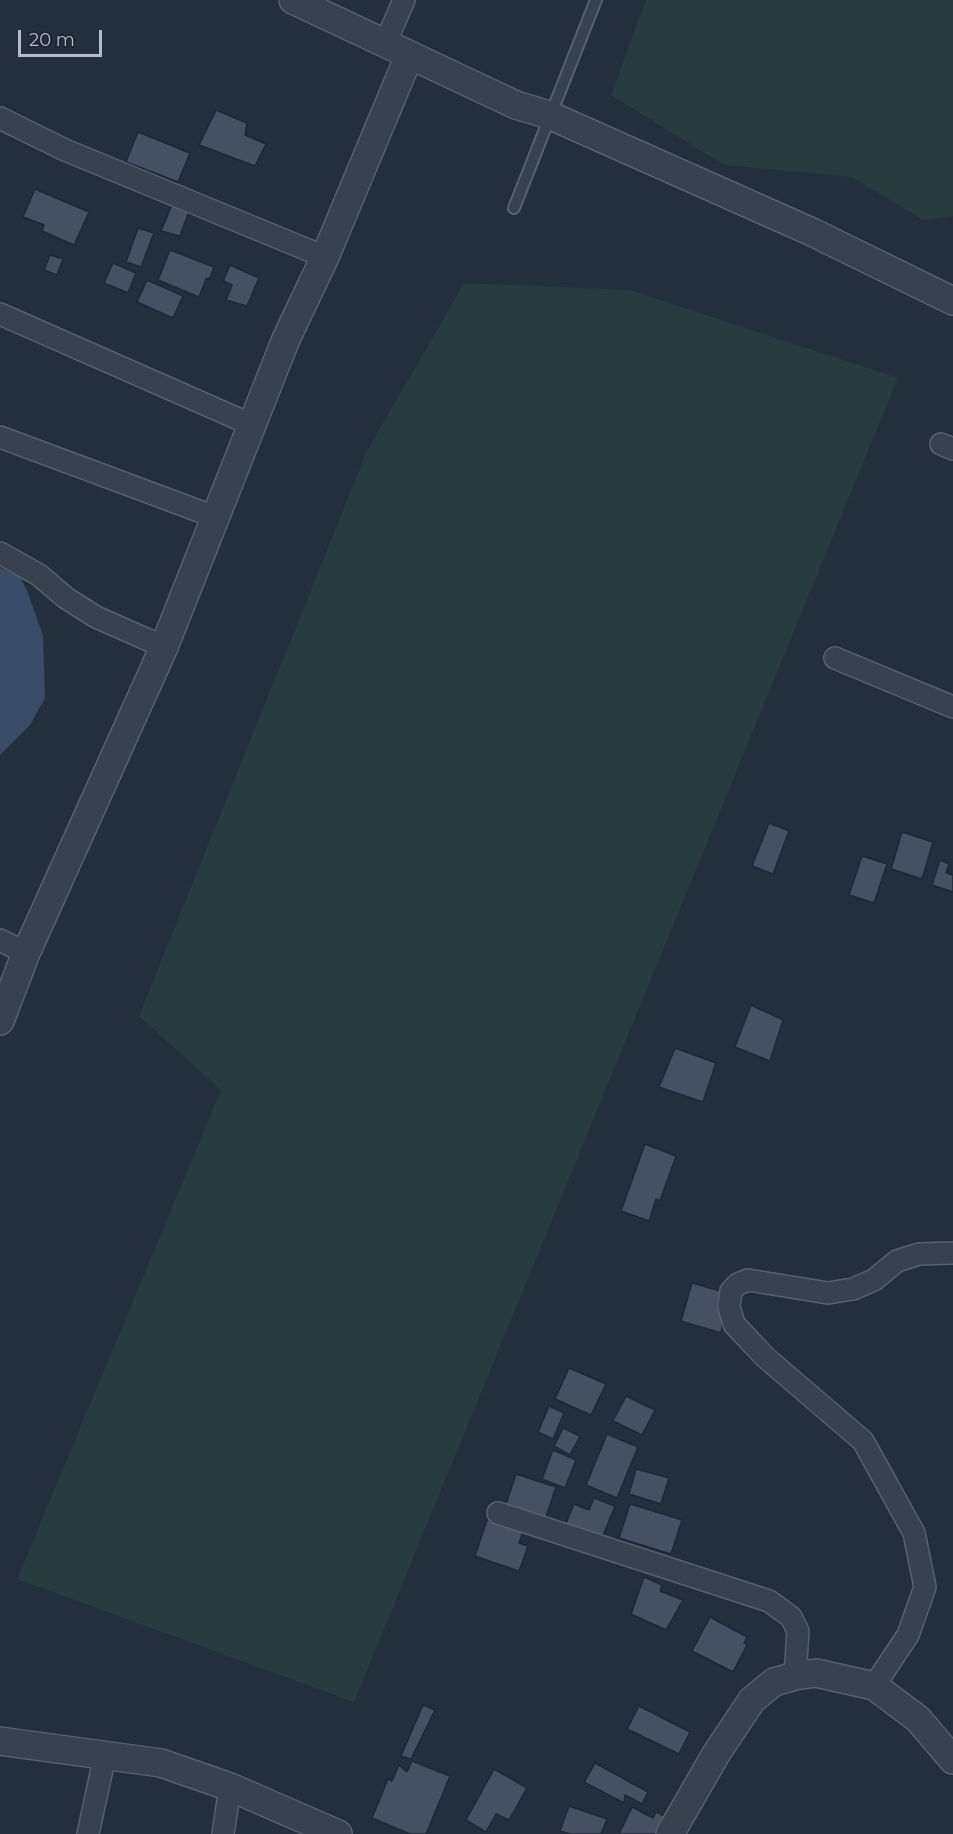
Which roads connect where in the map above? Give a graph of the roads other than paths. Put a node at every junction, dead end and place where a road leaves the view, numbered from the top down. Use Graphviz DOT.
graph roads {
  1 [pos="292,0"];
  2 [pos="404,0"];
  3 [pos="596,0"];
  4 [pos="386,44"];
  5 [pos="409,56"];
  6 [pos="549,116"];
  7 [pos="0,118"];
  8 [pos="514,208"];
  9 [pos="325,257"];
  10 [pos="953,301"];
  11 [pos="0,314"];
  12 [pos="252,425"];
  13 [pos="0,437"];
  14 [pos="215,517"];
  15 [pos="0,553"];
  16 [pos="164,647"];
  17 [pos="835,658"];
  18 [pos="953,707"];
  19 [pos="0,940"];
  20 [pos="26,953"];
  21 [pos="0,1021"];
  22 [pos="953,1253"];
  23 [pos="498,1514"];
  24 [pos="795,1676"];
  25 [pos="874,1686"];
  26 [pos="0,1741"];
  27 [pos="105,1755"];
  28 [pos="953,1760"];
  29 [pos="230,1787"];
  30 [pos="88,1834"];
  31 [pos="223,1834"];
  32 [pos="338,1834"];
  33 [pos="670,1834"];
  1 -- 4 [label="street"];
  2 -- 4 [label="street"];
  3 -- 6 [label="lane"];
  4 -- 5 [label="street"];
  5 -- 6 [label="street"];
  5 -- 9 [label="street"];
  6 -- 8 [label="lane"];
  6 -- 10 [label="street"];
  7 -- 9 [label="street"];
  9 -- 12 [label="street"];
  11 -- 12 [label="street"];
  12 -- 14 [label="street"];
  13 -- 14 [label="street"];
  14 -- 16 [label="street"];
  15 -- 16 [label="street"];
  16 -- 20 [label="street"];
  17 -- 18 [label="street"];
  19 -- 20 [label="street"];
  20 -- 21 [label="street"];
  22 -- 25 [label="street"];
  23 -- 24 [label="street"];
  24 -- 25 [label="street"];
  24 -- 33 [label="street"];
  25 -- 28 [label="street"];
  26 -- 27 [label="street"];
  27 -- 29 [label="street"];
  27 -- 30 [label="street"];
  29 -- 31 [label="street"];
  29 -- 32 [label="street"];
}
